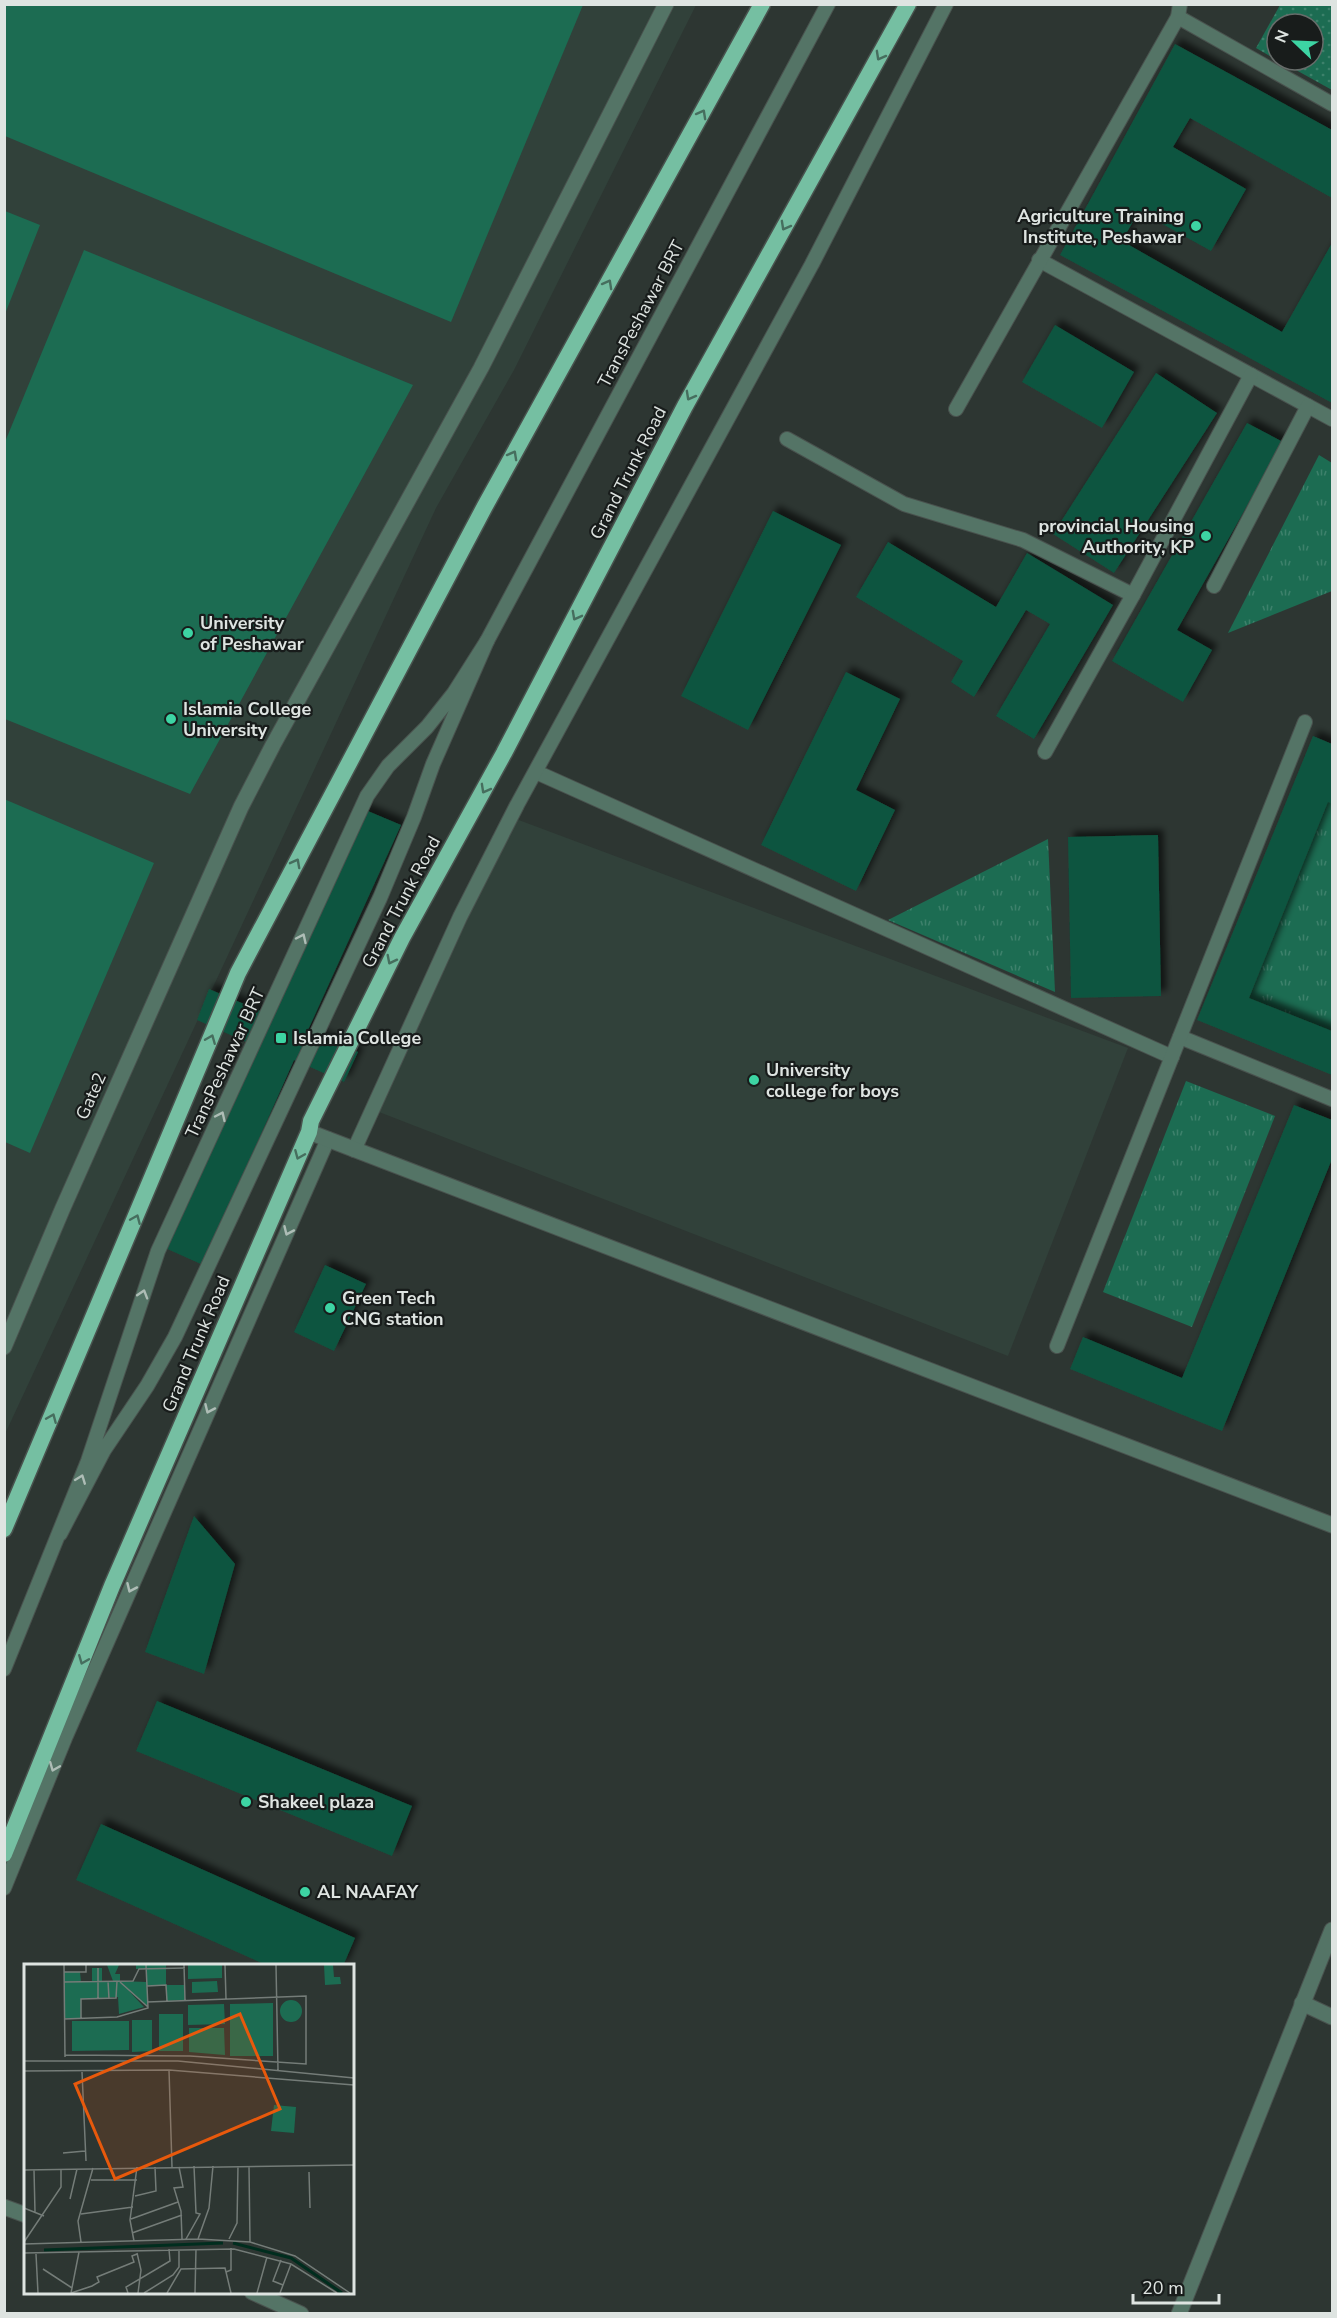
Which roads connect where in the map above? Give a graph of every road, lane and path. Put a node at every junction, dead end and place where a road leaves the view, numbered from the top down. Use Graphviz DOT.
graph roads {
  1 [pos="666,4"];
  2 [pos="762,4"];
  3 [pos="828,4"];
  4 [pos="946,4"];
  5 [pos="905,9"];
  6 [pos="1179,11"];
  7 [pos="1332,104"];
  8 [pos="1039,260"];
  9 [pos="1251,375"];
  10 [pos="1308,406"];
  11 [pos="956,409"];
  12 [pos="1332,419"];
  13 [pos="787,439"];
  14 [pos="1214,586"];
  15 [pos="1133,595"];
  16 [pos="487,641"];
  17 [pos="1305,722"];
  18 [pos="1045,752"];
  19 [pos="536,772"];
  20 [pos="1180,1037"];
  21 [pos="1172,1057"];
  22 [pos="1332,1099"];
  23 [pos="309,1132"];
  24 [pos="328,1139"];
  25 [pos="354,1149"];
  26 [pos="1058,1346"];
  27 [pos="4,1347"];
  28 [pos="1332,1525"];
  29 [pos="4,1529"];
  30 [pos="60,1534"];
  31 [pos="4,1669"];
  32 [pos="4,1854"];
  33 [pos="4,1888"];
  34 [pos="1332,1930"];
  35 [pos="1302,2003"];
  36 [pos="1332,2017"];
  37 [pos="4,2207"];
  38 [pos="24,2214"];
  39 [pos="257,2294"];
  40 [pos="302,2313"];
  41 [pos="1179,2313"];
  1 -- 27 [label="street, Gate2"];
  29 -- 2 [label="highway, one-way"];
  3 -- 16 [label="lane, TransPeshawar BRT"];
  4 -- 19 [label="lane"];
  5 -- 23 [label="highway, Grand Trunk Road, one-way"];
  6 -- 7 [label="lane"];
  6 -- 8 [label="lane"];
  8 -- 9 [label="lane"];
  8 -- 11 [label="lane"];
  9 -- 10 [label="lane"];
  9 -- 15 [label="lane"];
  10 -- 12 [label="lane"];
  10 -- 14 [label="lane"];
  13 -- 15 [label="lane"];
  15 -- 18 [label="lane"];
  16 -- 30 [label="lane, TransPeshawar BRT"];
  30 -- 16 [label="lane, TransPeshawar BRT, one-way"];
  17 -- 20 [label="lane"];
  19 -- 21 [label="lane"];
  19 -- 25 [label="lane"];
  20 -- 21 [label="lane"];
  20 -- 22 [label="lane"];
  21 -- 26 [label="lane"];
  23 -- 24 [label="street"];
  23 -- 32 [label="highway, Grand Trunk Road, one-way"];
  24 -- 25 [label="street"];
  24 -- 33 [label="lane, one-way"];
  25 -- 28 [label="street"];
  30 -- 31 [label="lane, TransPeshawar BRT"];
  34 -- 35 [label="street"];
  35 -- 36 [label="street"];
  35 -- 41 [label="street"];
  37 -- 38 [label="street"];
  39 -- 40 [label="street"];
}
